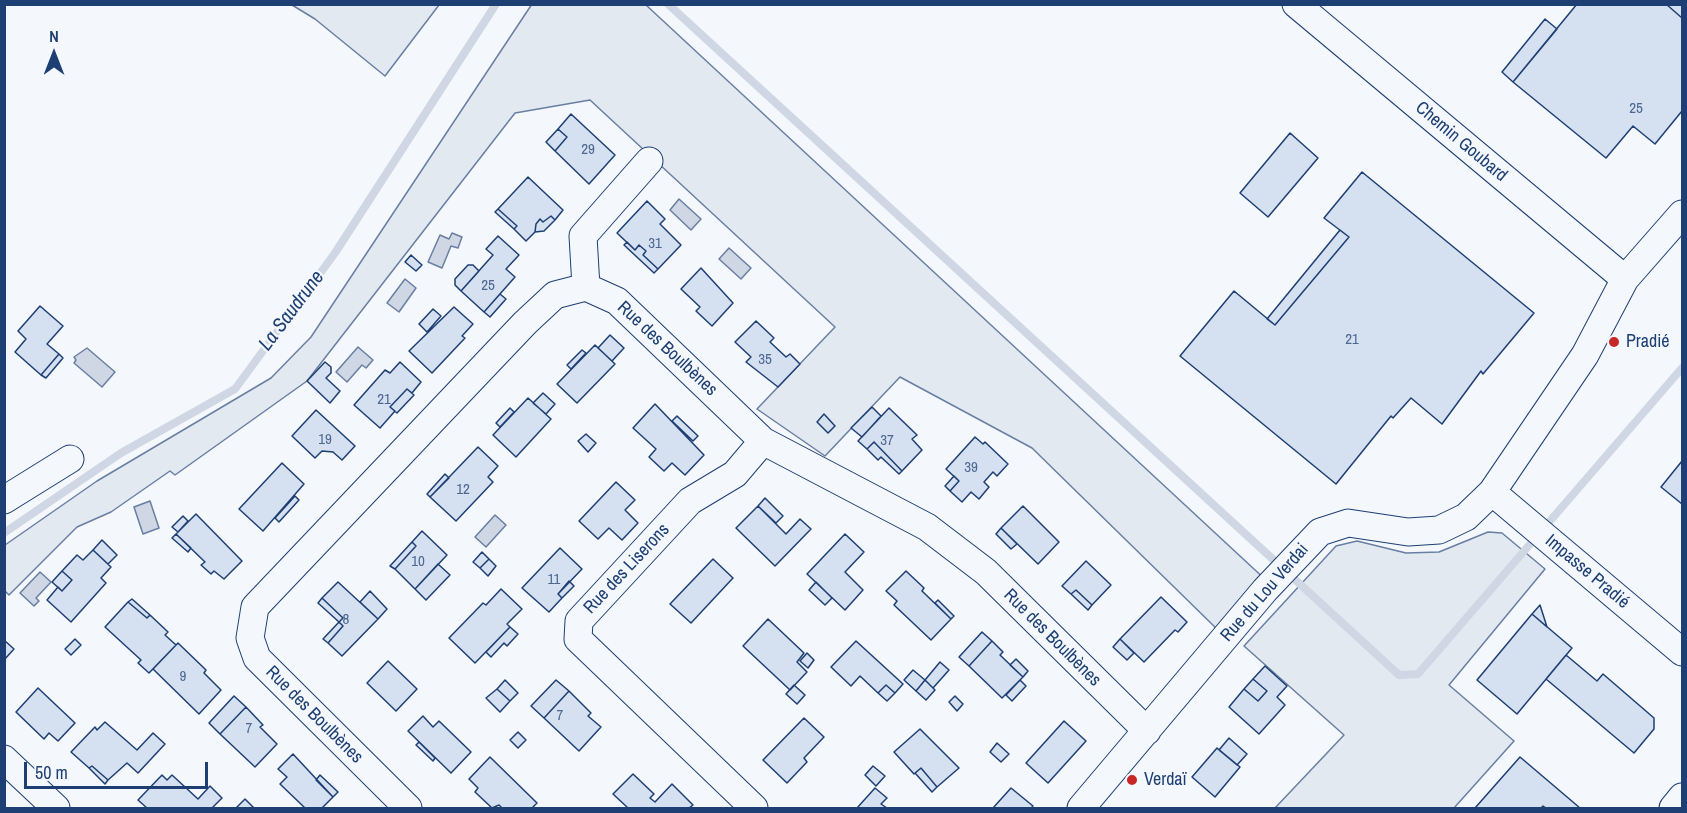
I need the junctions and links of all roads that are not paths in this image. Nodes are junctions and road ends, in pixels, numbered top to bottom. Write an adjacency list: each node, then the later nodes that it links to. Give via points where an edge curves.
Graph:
1 (1296, 4): 4 (street, Chemin Goubard)
2 (649, 161): 5 (street, via 583,236)
3 (1683, 214): 4 (street, Rue du Lou Verdai)
4 (1625, 279): 8 (street, Rue du Lou Verdai, via 1585,355)
5 (586, 287): 6 (street, Rue des Boulbènes, via 617,300); 15 (street, Rue des Boulbènes, via 555,295 525,323 255,607 250,638 257,658)
6 (763, 441): 11 (street, Rue des Boulbènes, via 927,527 986,572); 16 (street, Rue des Liserons, via 735,474 690,501 579,621 578,639)
7 (70, 459): 9 (street)
8 (1492, 492): 10 (street, Impasse Pradié); 11 (street, Rue du Lou Verdai, via 1466,517 1439,530 1408,532 1348,523 1320,532 1265,590)
9 (4, 500)
10 (1683, 652)
11 (1147, 731): 17 (street, Rue du Lou Verdai)
12 (4, 759): 14 (street)
13 (1683, 797): 18 (street)
14 (56, 808)
15 (408, 808)
16 (754, 808)
17 (1081, 808)
18 (1673, 808)

